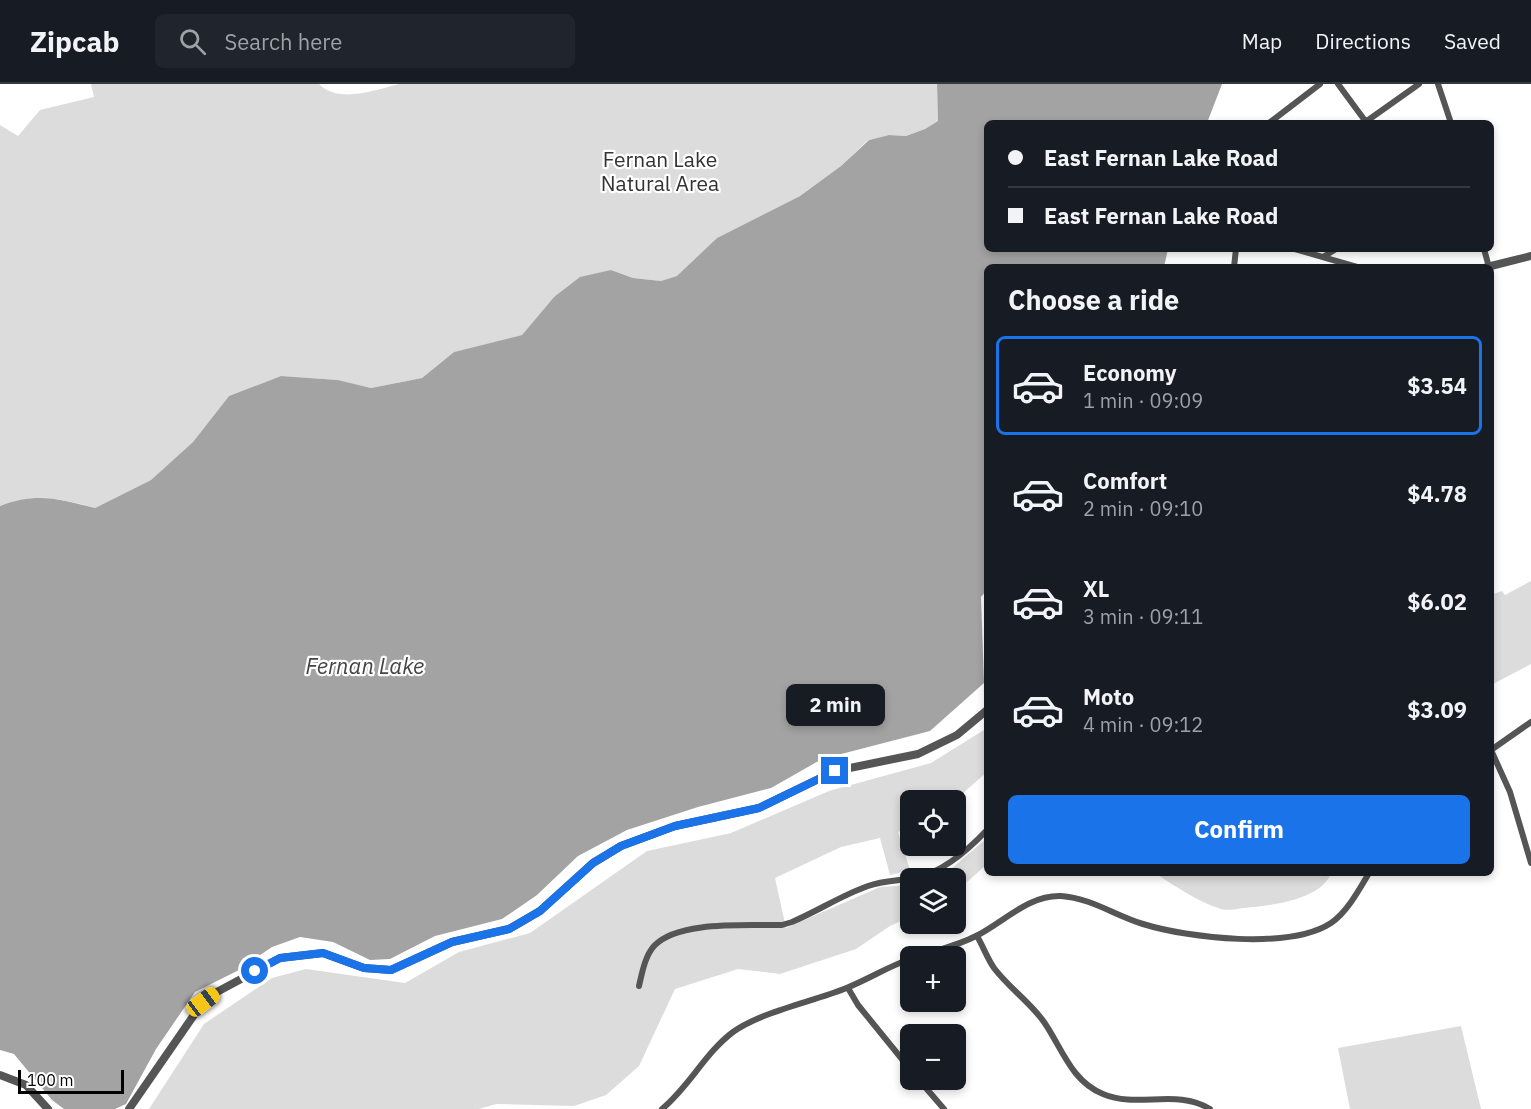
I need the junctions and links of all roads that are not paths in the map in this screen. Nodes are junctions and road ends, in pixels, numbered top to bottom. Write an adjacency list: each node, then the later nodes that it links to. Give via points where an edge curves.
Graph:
1 (1320, 84): 5 (street)
2 (1338, 84): 6 (street)
3 (1419, 84): 7 (street)
4 (1438, 84): 8 (street)
5 (1273, 120)
6 (1364, 120)
7 (1368, 120)
8 (1450, 120)
9 (1306, 252): 12 (street)
10 (1331, 252): 12 (street)
11 (1531, 256): 14 (street)
12 (1323, 257): 13 (street)
13 (1345, 264)
14 (1494, 265)
15 (984, 712): 31 (street, via 957,735 918,754 835,771 759,808 666,828 621,846 593,863 540,911 509,929 452,942 391,970 364,968 323,953 274,960 203,1002)
16 (1531, 722): 17 (street)
17 (1494, 748)
18 (1494, 757): 20 (street, via 1510,792)
19 (984, 833): 25 (street, via 935,871 869,885 792,922 697,929 665,938 650,953)
20 (1531, 863)
21 (1367, 876): 22 (street, via 1334,921 1312,932 1288,937 1223,939 1168,931 1083,900 1061,896 1036,899)
22 (977, 936): 23 (street); 34 (street, via 994,967 1043,1020 1083,1082 1104,1095 1130,1099 1183,1098)
23 (953, 946)
24 (900, 963): 26 (street)
25 (639, 986)
26 (848, 988): 27 (street); 32 (street, via 755,1020 733,1032)
27 (900, 1057)
28 (0, 1075): 30 (street, via 26,1085)
29 (928, 1090): 33 (street)
30 (48, 1109)
31 (129, 1109)
32 (662, 1109)
33 (944, 1109)
34 (1210, 1109)

